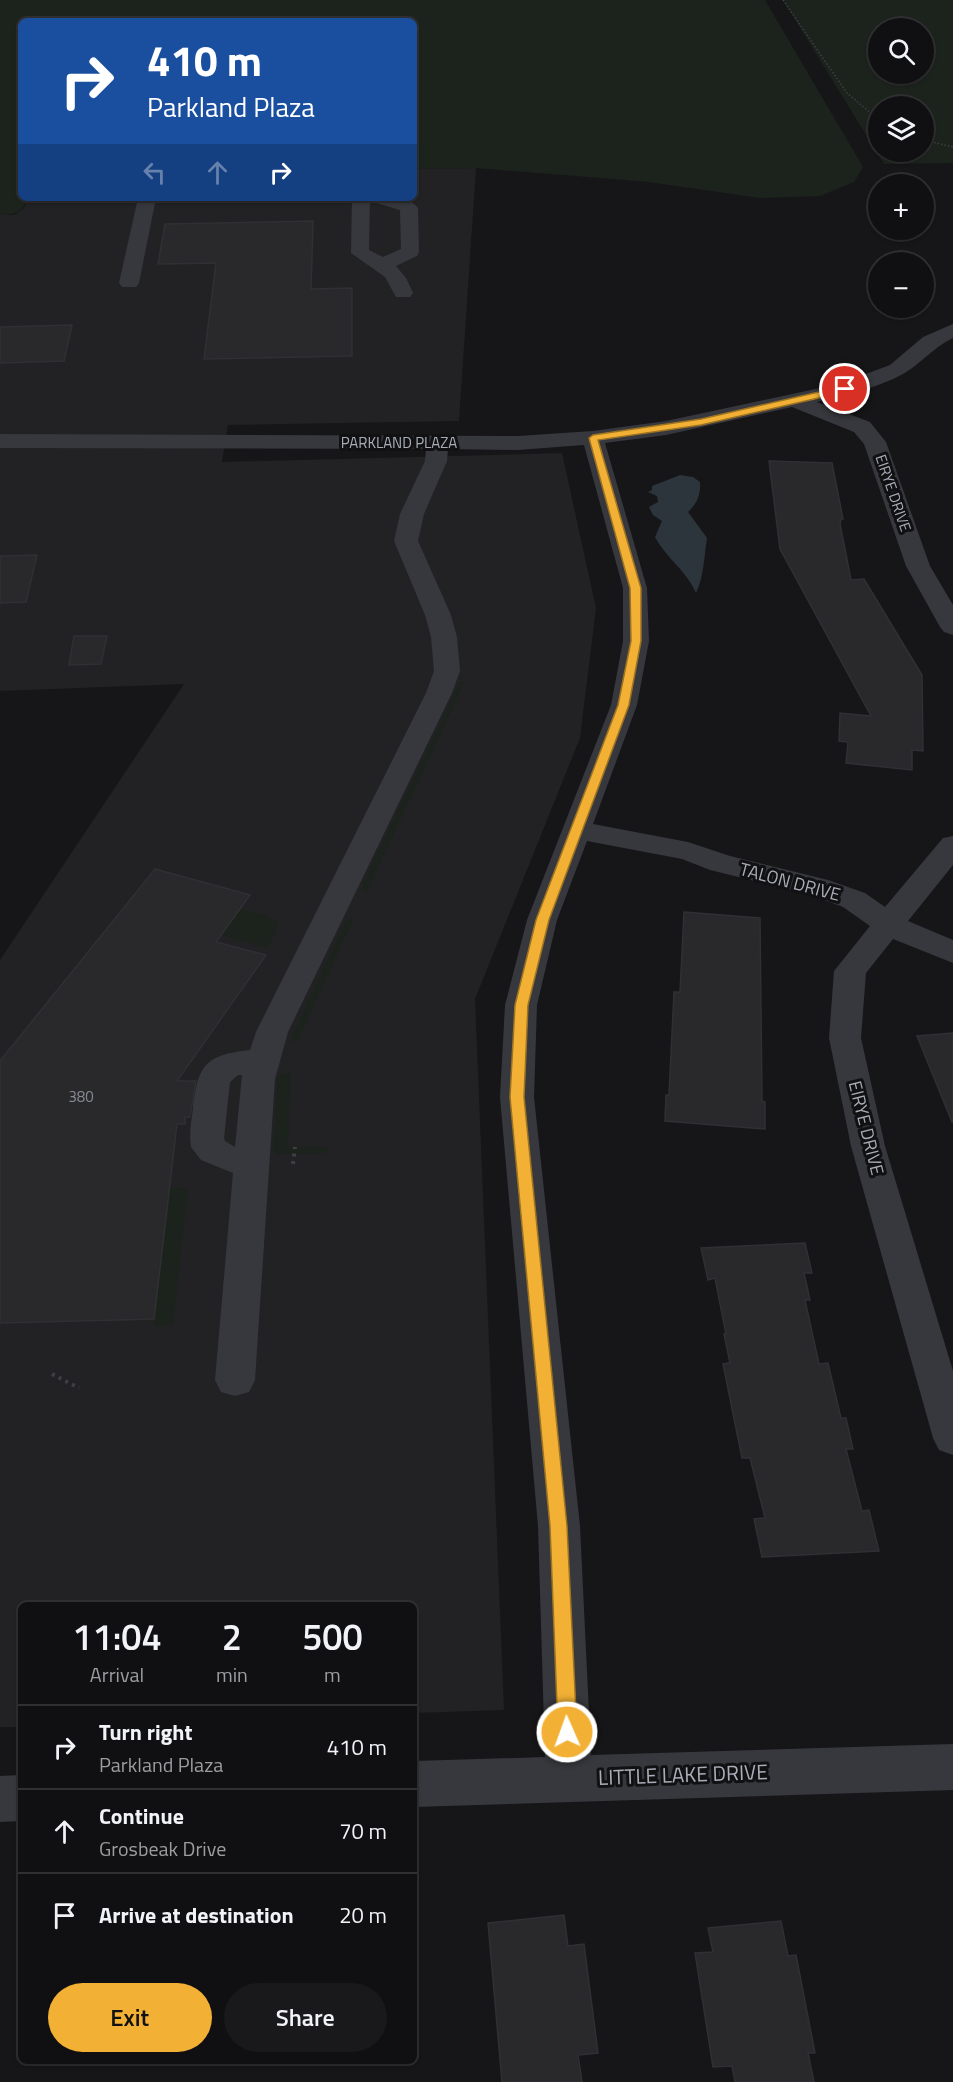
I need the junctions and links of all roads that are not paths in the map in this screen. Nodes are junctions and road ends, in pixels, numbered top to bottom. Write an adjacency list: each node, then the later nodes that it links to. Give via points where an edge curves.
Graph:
1 (146, 201): 5 (street)
2 (361, 201): 4 (street, via 360,253)
3 (391, 201): 4 (street, via 409,208 410,252)
4 (384, 264): 6 (street, via 400,280)
5 (129, 283)
6 (403, 293)
7 (953, 330): 8 (street, PARKLAND PLAZA, via 930,341 897,369 845,389)
8 (794, 400): 9 (street, PARKLAND PLAZA, via 701,422); 12 (street, EIRYE DRIVE, via 862,427 875,441 918,566)
9 (593, 438): 11 (street, PARKLAND PLAZA); 13 (street, via 635,588 636,641 624,705)
10 (0, 441): 11 (street, PARKLAND PLAZA)
11 (438, 442): 17 (street, via 436,461 411,514 406,541 444,637 444,682 272,1032)
12 (953, 627)
13 (575, 838): 15 (street, TALON DRIVE, via 684,865 721,863 816,887 854,900); 23 (street, via 542,920 521,1005 517,1097 559,1526)
14 (953, 845): 15 (street, EIRYE DRIVE)
15 (889, 925): 16 (street, TALON DRIVE); 19 (street, EIRYE DRIVE, via 850,971 845,1038 868,1146)
16 (953, 952)
17 (263, 1061): 18 (street, via 258,1079); 18 (street, via 229,1065 213,1081 208,1147 233,1160)
18 (252, 1164): 20 (street)
19 (944, 1378): 21 (street, EIRYE DRIVE)
20 (235, 1380)
21 (953, 1438)
22 (953, 1767): 23 (street, LITTLE LAKE DRIVE)
23 (569, 1778): 24 (street, LITTLE LAKE DRIVE)
24 (417, 1784)
25 (18, 1798): 26 (street)
26 (0, 1799)

